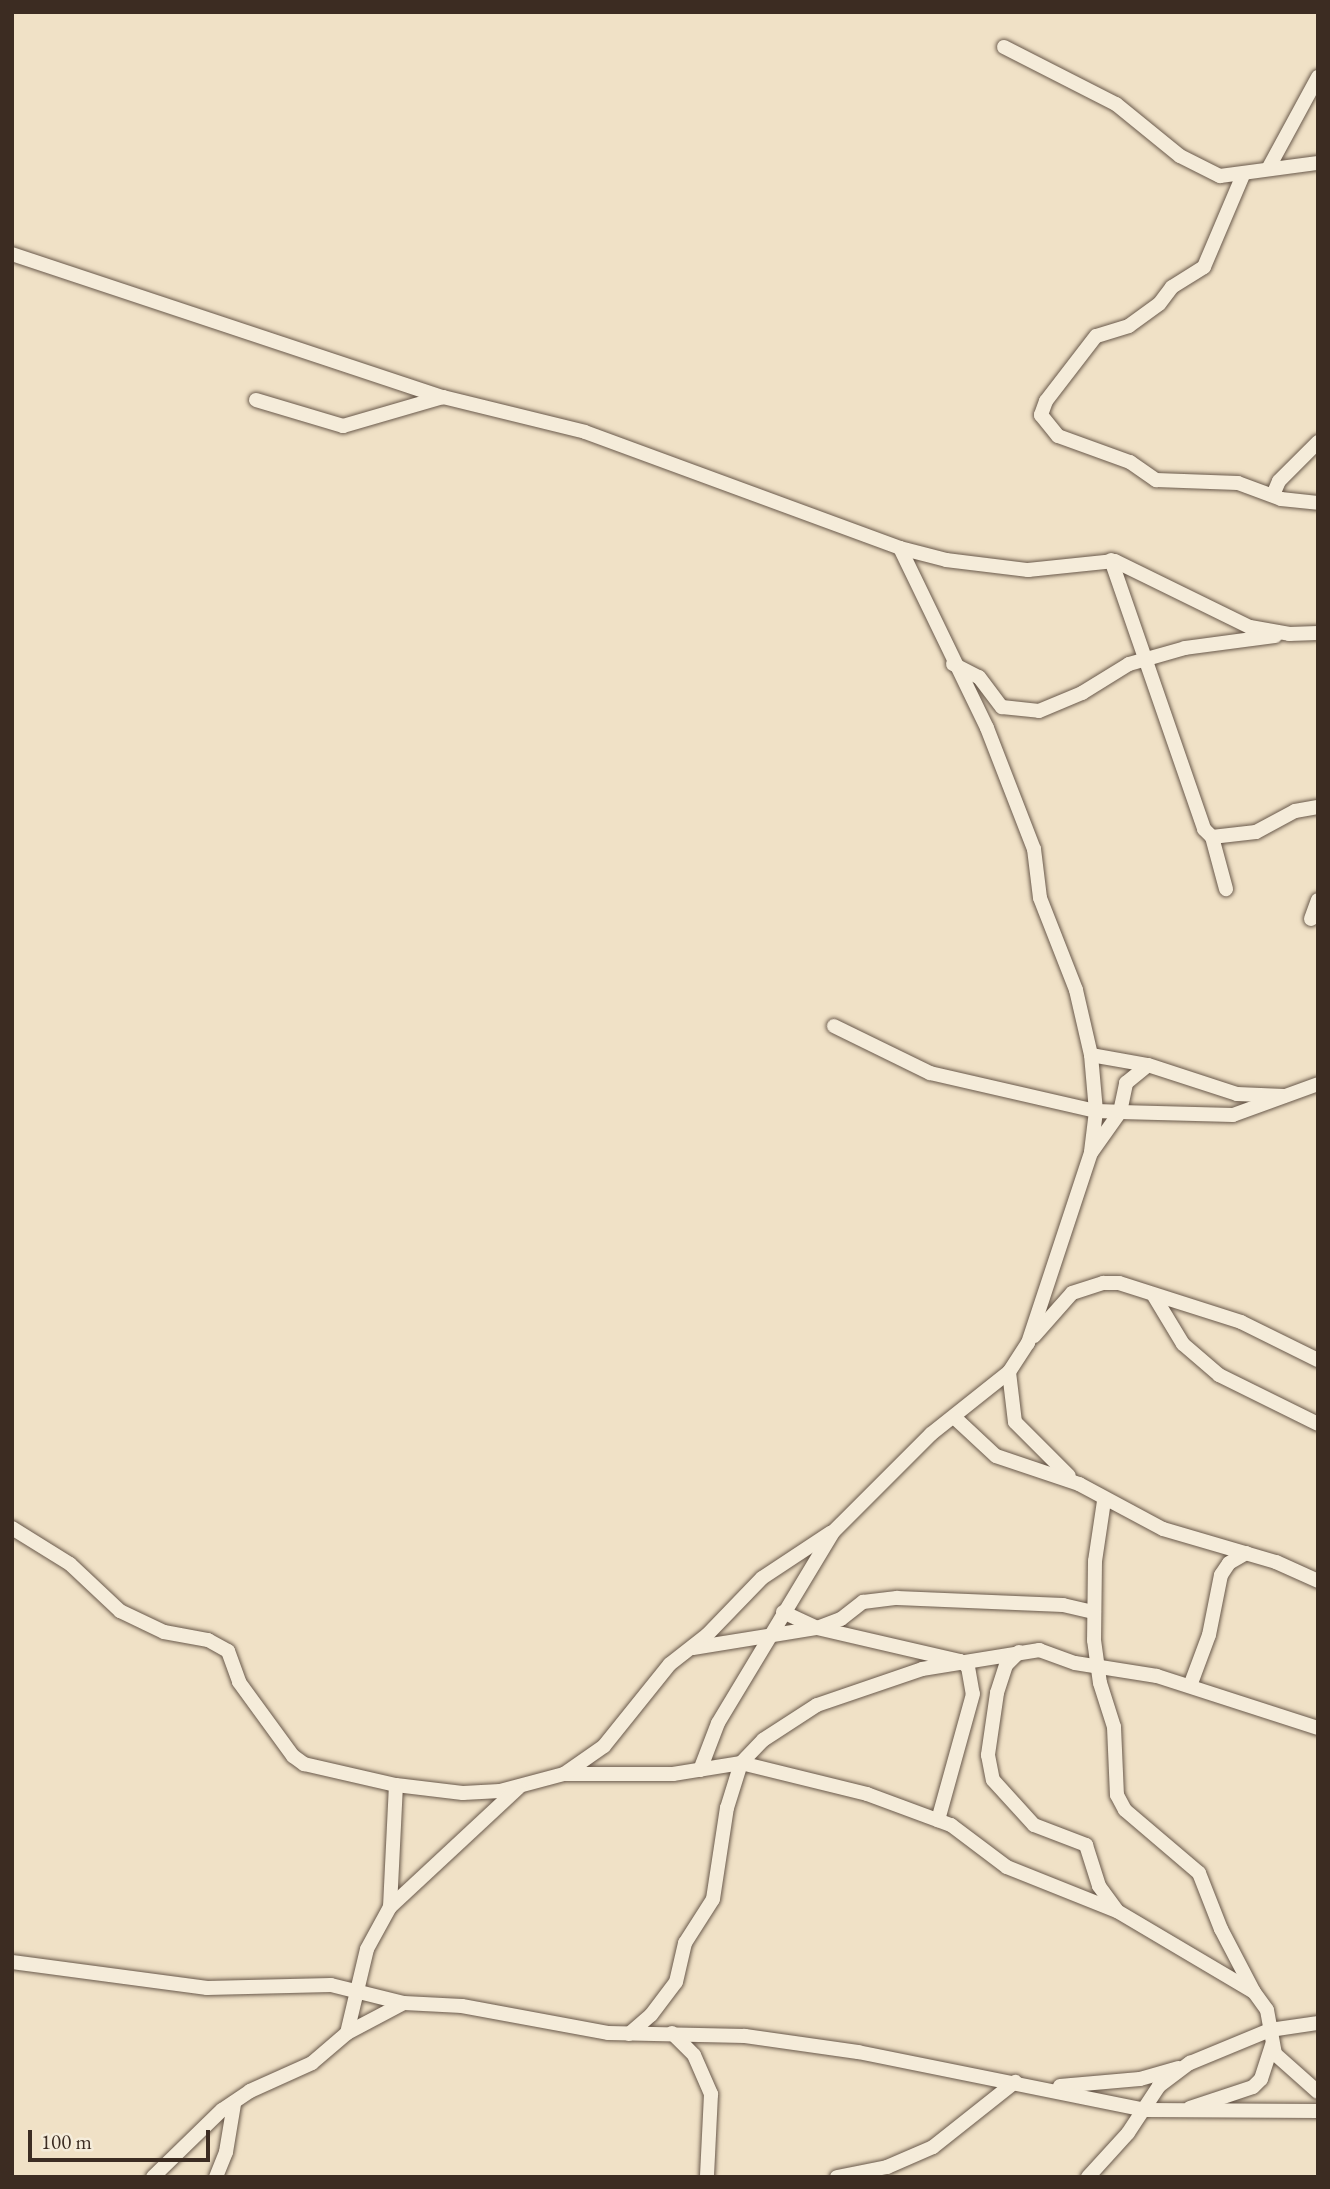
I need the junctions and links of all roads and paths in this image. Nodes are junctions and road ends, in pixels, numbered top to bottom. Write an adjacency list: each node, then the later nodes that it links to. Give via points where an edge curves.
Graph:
1 (1004, 47): 5 (street, via 1116,104 1180,156 1206,170 1220,176)
2 (1318, 76): 4 (street)
3 (1318, 163): 4 (street)
4 (1268, 169): 5 (street)
5 (1243, 175): 10 (street, via 1204,267 1172,287 1159,304 1129,326 1096,335 1046,401 1041,415 1058,436 1130,462 1156,480 1238,483)
6 (12, 254): 7 (street)
7 (443, 397): 8 (street, via 343,426); 12 (street, via 585,432)
8 (256, 400)
9 (1318, 442): 10 (street, via 1279,481)
10 (1273, 495): 11 (street)
11 (1318, 503)
12 (900, 548): 13 (street, via 1028,570); 18 (street)
13 (1111, 560): 15 (street, via 1250,627); 17 (street)
14 (1311, 633): 15 (street); 16 (street)
15 (1289, 634): 17 (street, via 1222,642)
16 (1318, 642)
17 (1146, 659): 18 (street, via 1116,669 1082,692 1039,711 1002,707 979,677); 20 (street, via 1204,829)
18 (953, 664): 25 (street, via 987,728 1022,815 1034,849 1040,898 1076,990)
19 (1318, 807): 20 (street, via 1295,811 1256,832)
20 (1212, 837): 21 (street)
21 (1226, 889)
22 (1318, 900): 23 (street)
23 (1311, 919)
24 (834, 1026): 29 (street, via 930,1073)
25 (1091, 1055): 26 (street); 29 (street)
26 (1148, 1065): 28 (street, via 1237,1094); 30 (street, via 1126,1083)
27 (1318, 1084): 28 (street)
28 (1293, 1097): 30 (street, via 1233,1115)
29 (1096, 1111): 30 (street); 31 (street)
30 (1120, 1112): 31 (street)
31 (1091, 1153): 33 (street)
32 (1154, 1296): 33 (street, via 1119,1283 1089,1286 1062,1301); 34 (street, via 1241,1322); 37 (street, via 1183,1344 1219,1375)
33 (1028, 1343): 35 (street)
34 (1318, 1360)
35 (1009, 1372): 36 (street); 38 (street, via 1015,1422)
36 (954, 1417): 38 (street, via 996,1456); 41 (street, via 931,1434)
37 (1318, 1424)
38 (1079, 1484): 39 (street)
39 (1104, 1501): 42 (street, via 1163,1529); 45 (street)
40 (12, 1528): 57 (street, via 70,1564 120,1611 164,1632 208,1640 228,1651 239,1682 293,1756 304,1764)
41 (834, 1531): 44 (street); 48 (street, via 762,1578)
42 (1246, 1553): 43 (street); 52 (street, via 1221,1574 1209,1635)
43 (1318, 1581)
44 (783, 1612): 46 (street); 47 (street)
45 (1094, 1612): 46 (street, via 1063,1605 897,1598 863,1602 841,1619); 51 (street)
46 (817, 1628): 47 (street); 50 (street)
47 (766, 1639): 48 (street); 55 (street, via 718,1723)
48 (693, 1648): 56 (street, via 663,1671 604,1746)
49 (1021, 1651): 50 (street); 51 (street, via 1048,1652); 61 (street, via 1006,1665 997,1693 988,1755 993,1780 1034,1825 1086,1845 1098,1886)
50 (960, 1661): 54 (street, via 817,1705 762,1740); 59 (street, via 971,1674 973,1694)
51 (1096, 1666): 52 (street); 64 (street, via 1112,1713 1119,1803 1199,1873 1220,1929)
52 (1189, 1686): 53 (street)
53 (1318, 1728)
54 (741, 1763): 55 (street); 59 (street, via 826,1782); 69 (street, via 727,1808 713,1899 685,1943 676,1982 651,2015)
55 (699, 1770): 56 (street)
56 (564, 1774): 58 (street)
57 (396, 1786): 58 (street, via 463,1793); 60 (street)
58 (519, 1787): 60 (street)
59 (938, 1819): 61 (street, via 1026,1876)
60 (390, 1908): 63 (street, via 367,1949)
61 (1117, 1912): 64 (street)
62 (12, 1962): 63 (street, via 173,1985 331,1984)
63 (359, 1990): 65 (street); 67 (street)
64 (1254, 1992): 70 (street, via 1267,2010)
65 (404, 2003): 67 (street); 69 (street, via 462,2006)
66 (1318, 2023): 70 (street)
67 (347, 2033): 75 (street, via 329,2053)
68 (672, 2033): 69 (street); 72 (street, via 745,2036 845,2050); 81 (street, via 694,2055 710,2094)
69 (629, 2034)
70 (1271, 2038): 71 (street); 74 (street, via 1275,2054); 77 (street, via 1261,2079 1252,2087)
71 (1186, 2066): 73 (street, via 1140,2079); 76 (street, via 1159,2086)
72 (1015, 2082): 73 (street); 82 (street, via 933,2147 887,2167)
73 (1043, 2088): 76 (street)
74 (1318, 2092)
75 (234, 2104): 79 (street); 80 (street, via 226,2152)
76 (1146, 2110): 77 (street); 83 (street)
77 (1180, 2111): 78 (street)
78 (1318, 2111)
79 (153, 2177)
80 (216, 2177)
81 (707, 2177)
82 (837, 2177)
83 (1088, 2177)

